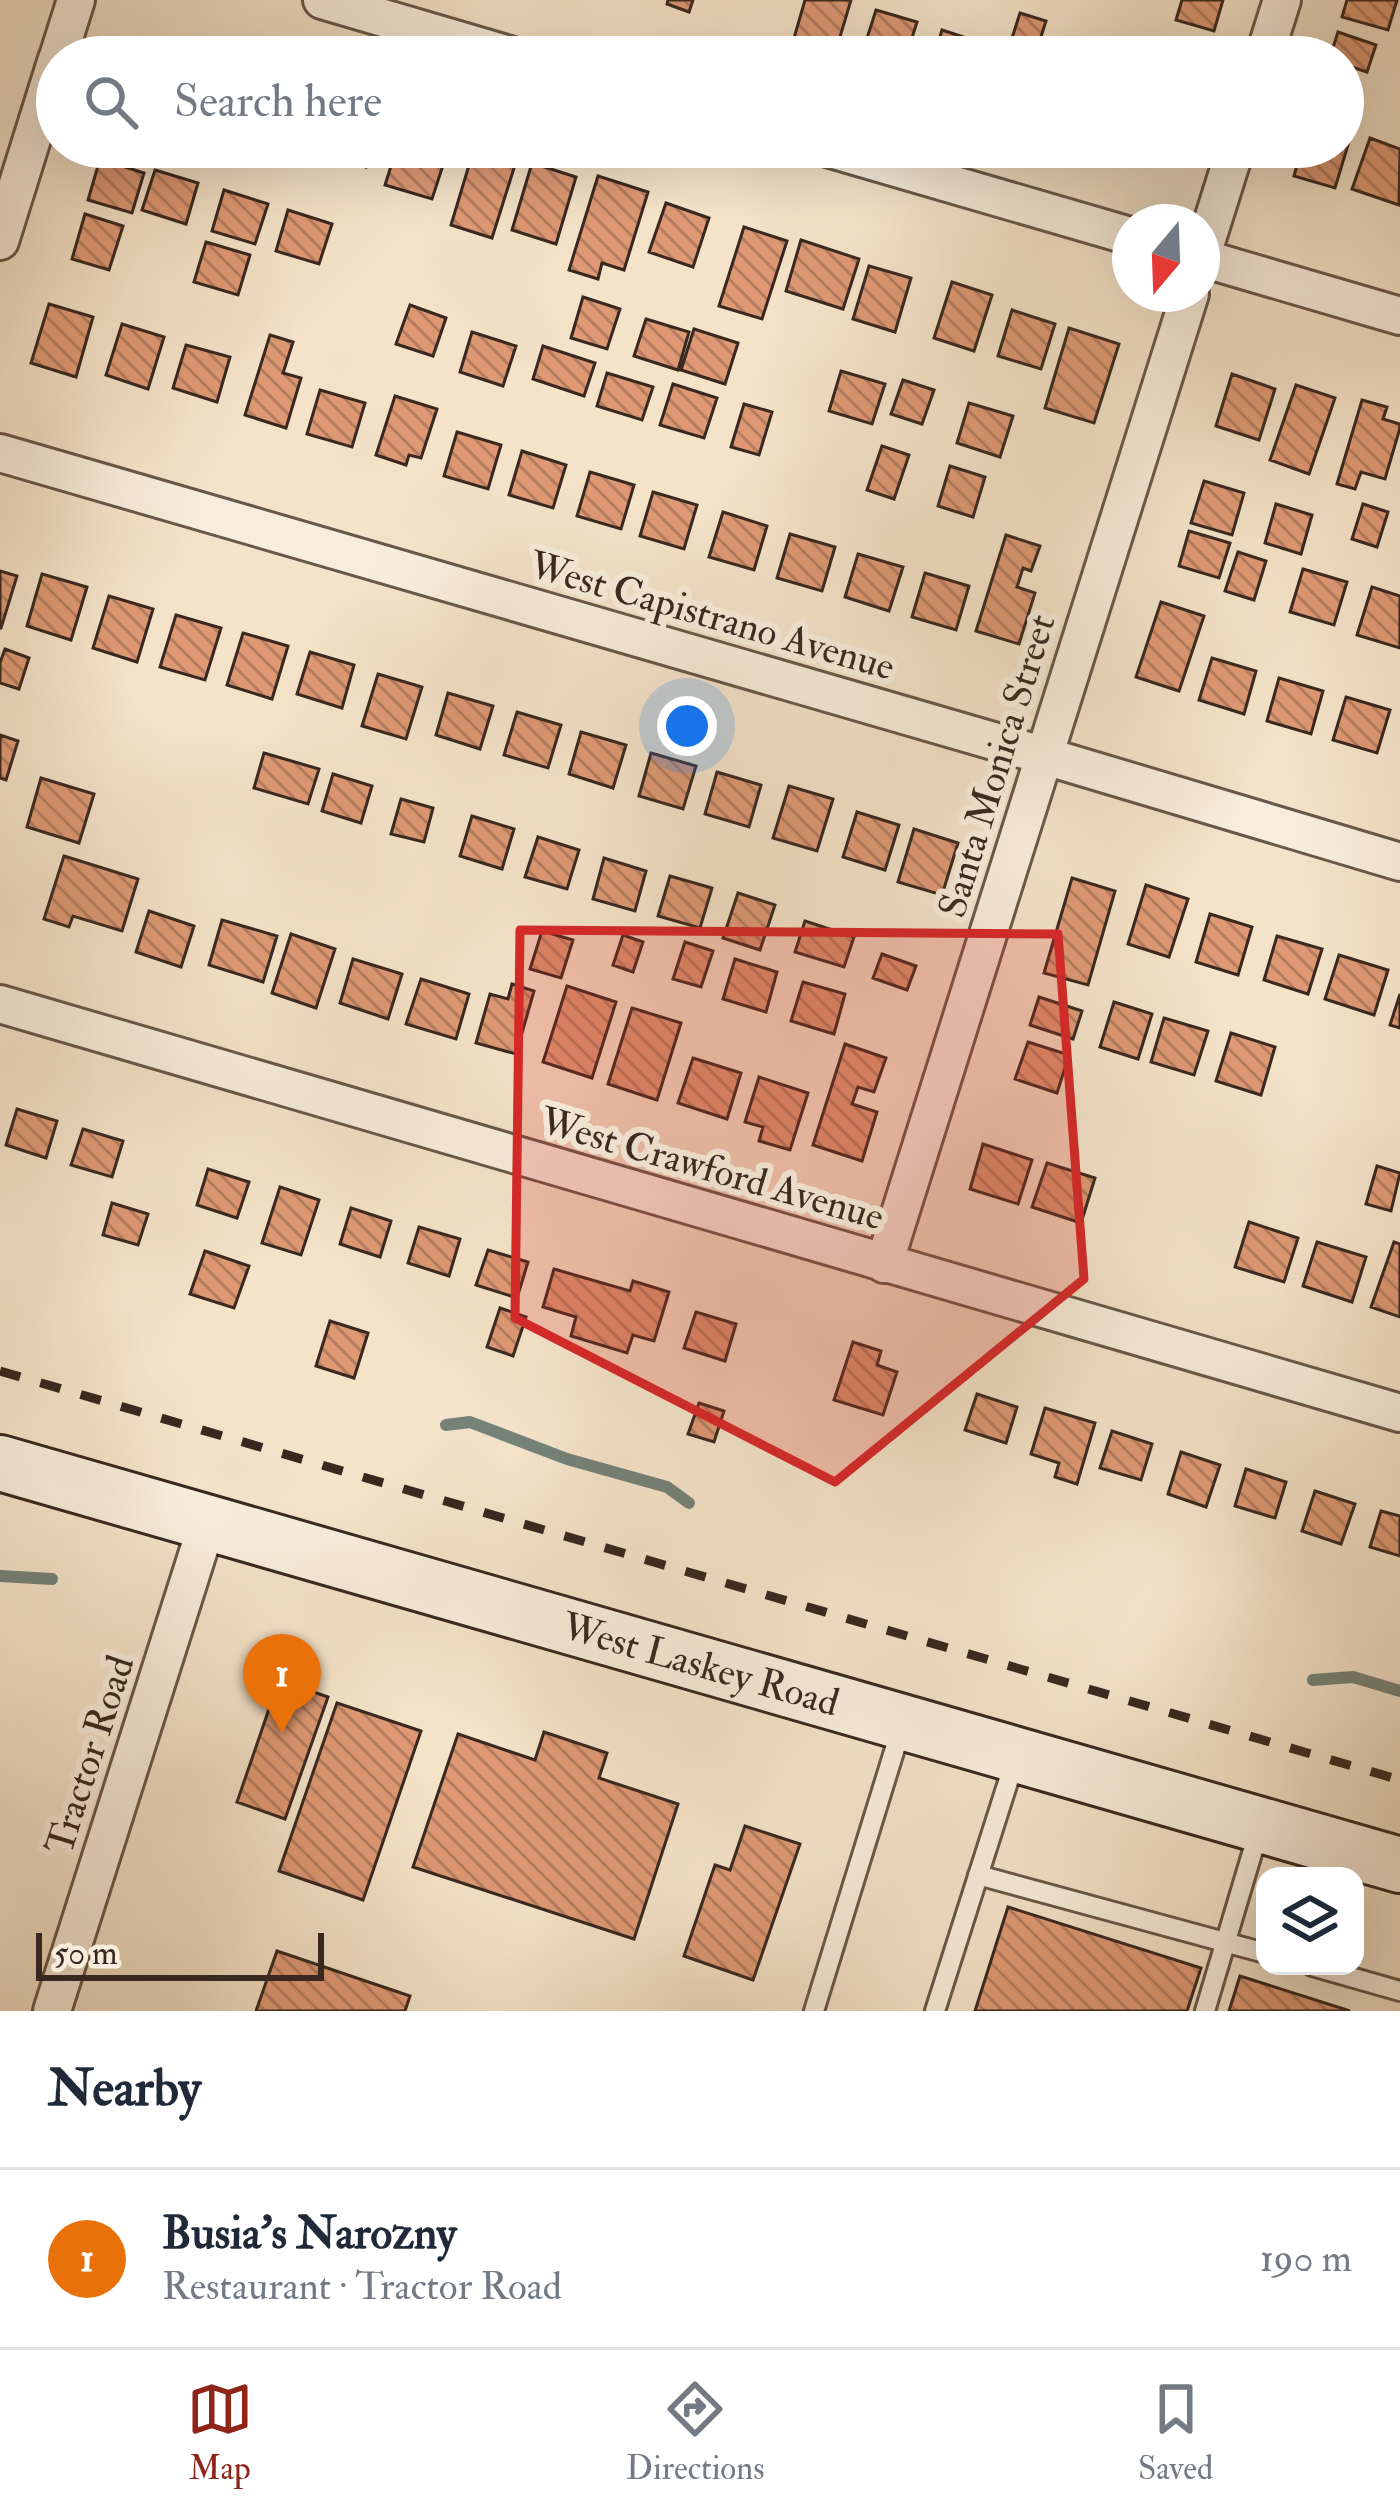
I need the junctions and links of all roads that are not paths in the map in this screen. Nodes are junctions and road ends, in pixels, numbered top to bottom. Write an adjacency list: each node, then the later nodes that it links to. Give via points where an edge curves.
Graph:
1 (76, 0): 4 (street)
2 (322, 0): 5 (street)
3 (1282, 0): 6 (street)
4 (64, 36)
5 (445, 36)
6 (1271, 36)
7 (36, 125): 12 (street)
8 (896, 168): 11 (street)
9 (1229, 168): 10 (street)
10 (1218, 204)
11 (1112, 231)
12 (0, 241)
13 (1220, 261): 15 (street)
14 (1184, 312): 17 (street, Santa Monica Street)
15 (1400, 316)
16 (0, 453): 17 (street, West Capistrano Avenue)
17 (1045, 756): 18 (street, West Capistrano Avenue); 20 (street, Santa Monica Street)
18 (1400, 862)
19 (0, 1004): 20 (street, West Crawford Avenue)
20 (884, 1264): 21 (street, West Crawford Avenue)
21 (1400, 1413)
22 (0, 1463): 23 (main road, West Laskey Road)
23 (207, 1524): 24 (main road, West Laskey Road); 33 (street, Tractor Road)
24 (903, 1723): 25 (main road, West Laskey Road); 34 (lane)
25 (1016, 1755): 26 (main road, West Laskey Road); 28 (lane)
26 (1260, 1825): 27 (main road, West Laskey Road); 29 (lane)
27 (1400, 1865)
28 (978, 1875): 29 (lane); 35 (lane)
29 (1226, 1941): 30 (lane); 36 (lane)
30 (1256, 1950)
31 (1344, 1975): 32 (lane)
32 (1400, 1991)
33 (52, 2011)
34 (814, 2011)
35 (934, 2011)
36 (1205, 2011)

